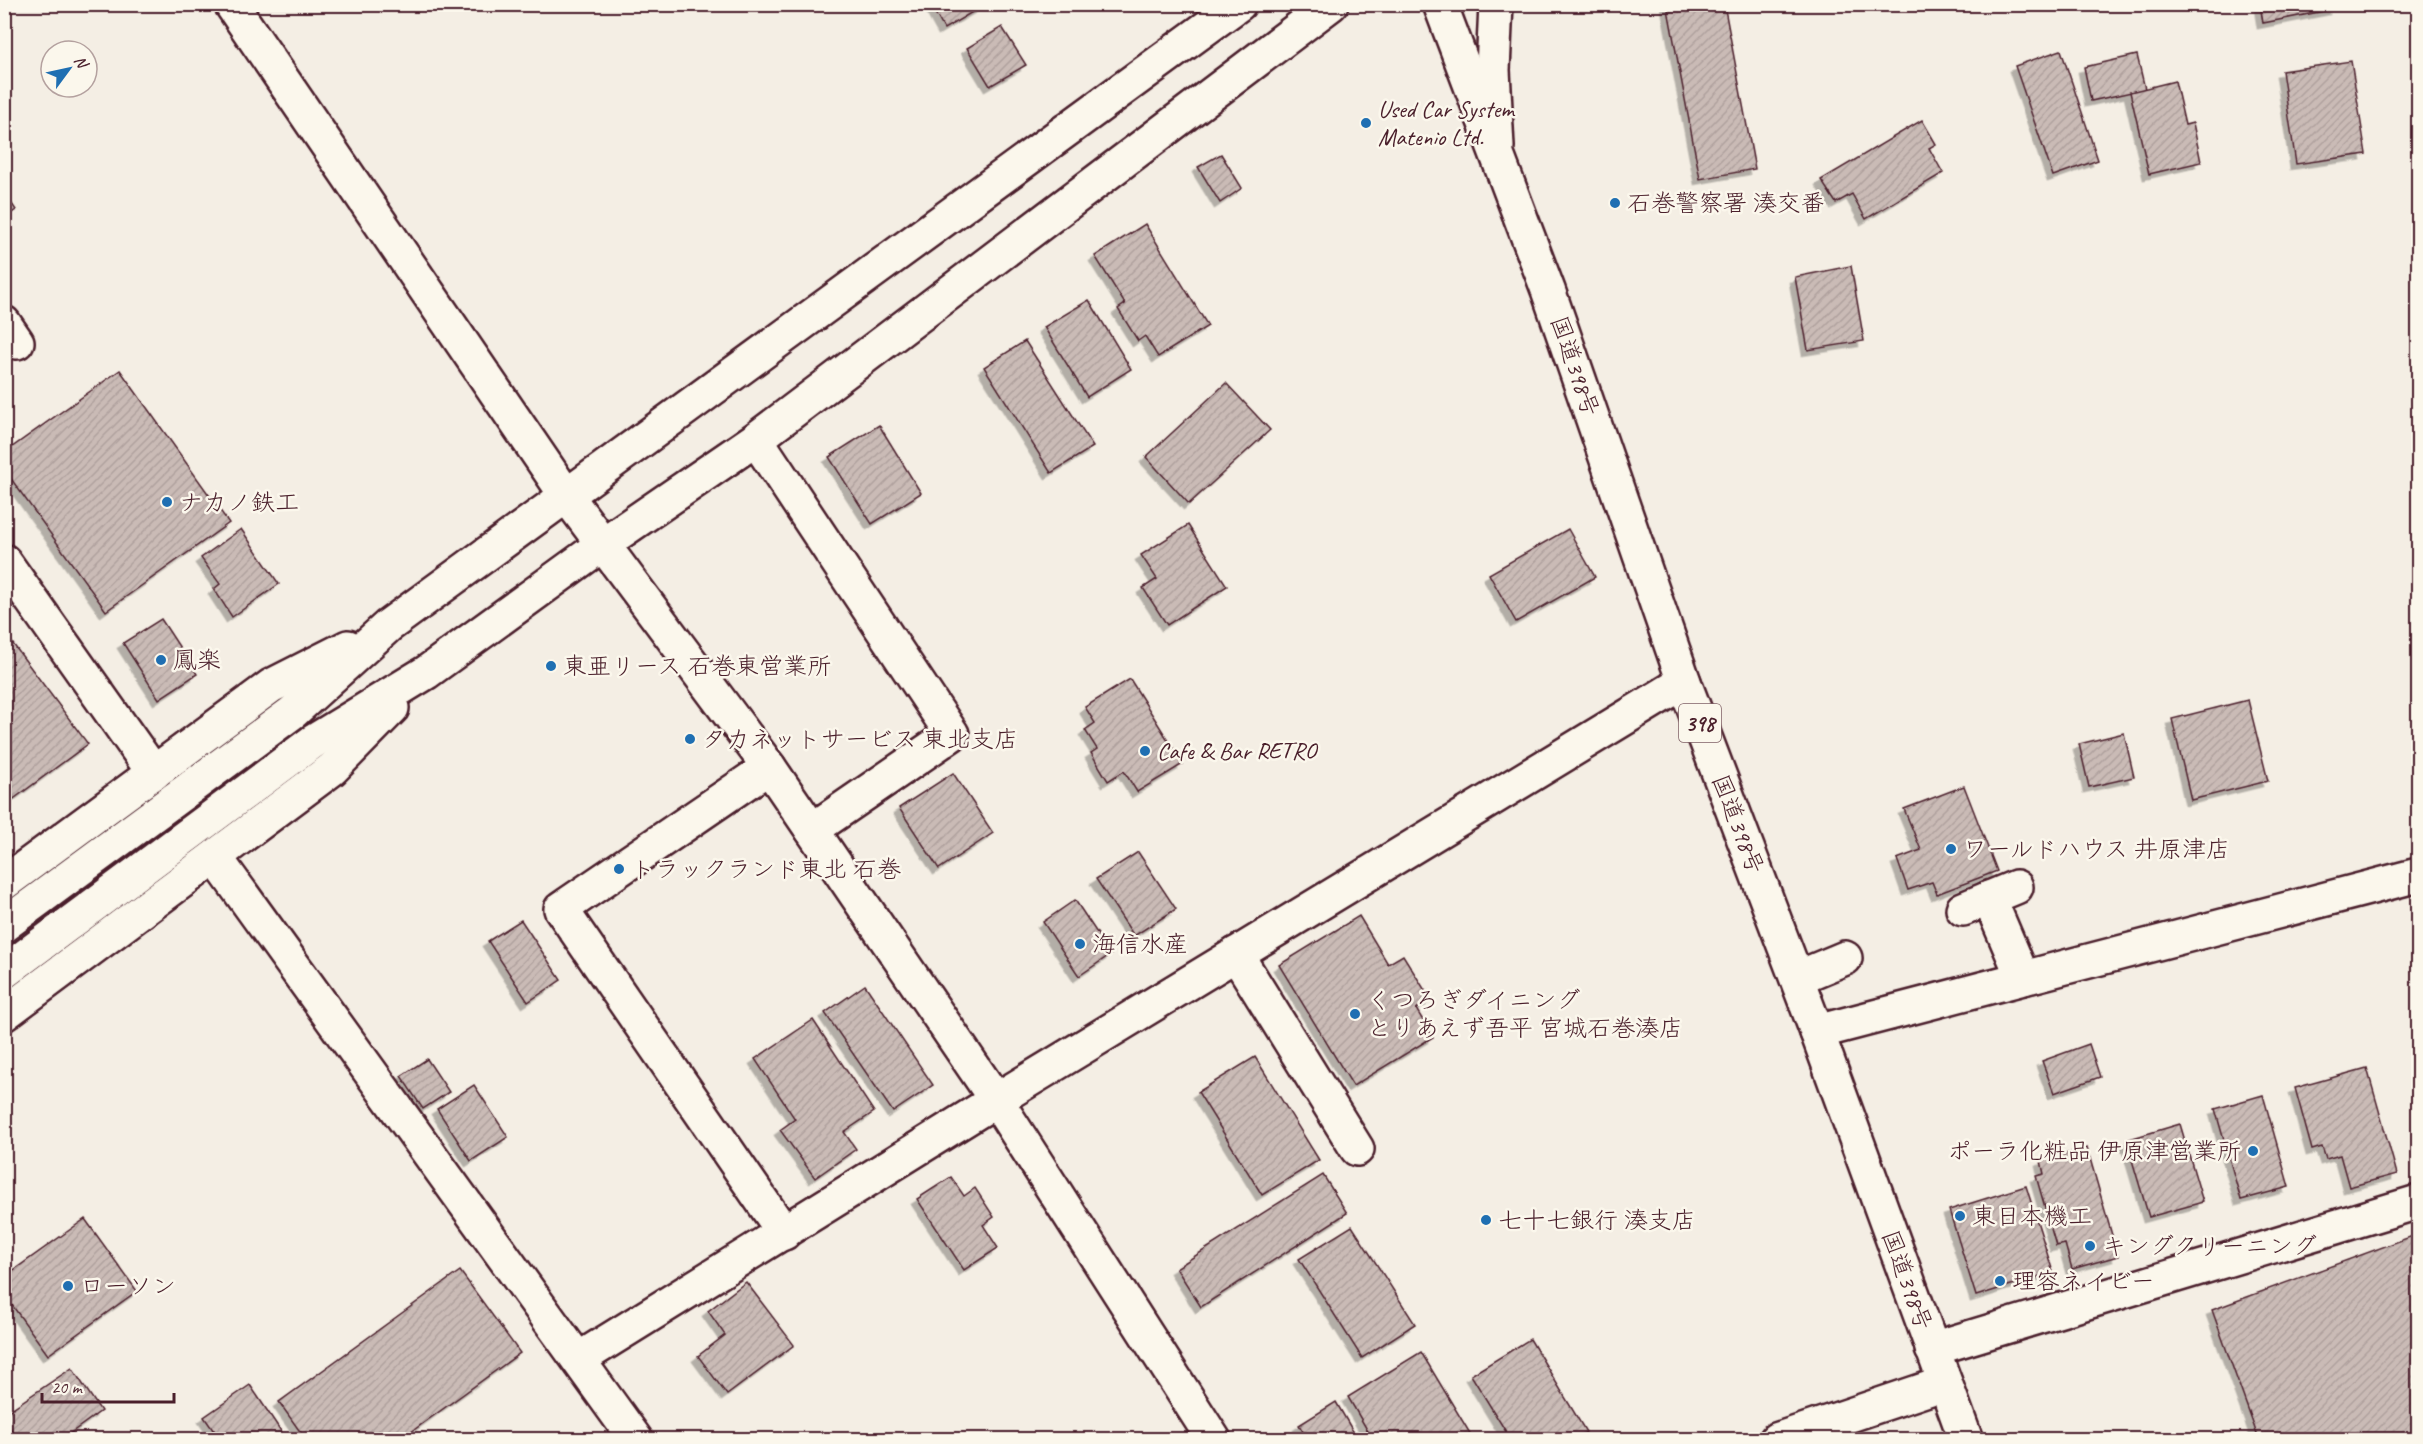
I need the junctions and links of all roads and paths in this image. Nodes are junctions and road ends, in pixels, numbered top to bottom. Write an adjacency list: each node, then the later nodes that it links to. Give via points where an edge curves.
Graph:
1 (231, 4): 8 (main road)
2 (1239, 4): 8 (main road, via 721,386)
3 (1331, 4): 7 (main road)
4 (1440, 4): 6 (main road, 国道398号 / 398)
5 (1496, 4): 6 (main road, via 1493,70)
6 (1497, 154): 13 (main road, 国道398号 / 398)
7 (756, 439): 9 (main road); 16 (main road, via 952,734)
8 (566, 495): 9 (main road); 11 (main road)
9 (603, 544): 12 (main road); 14 (main road)
10 (4, 561): 15 (main road)
11 (388, 626): 15 (main road, via 271,686); 21 (main road, via 293,712)
12 (427, 672): 17 (main road, via 332,769); 24 (main road, via 314,741)
13 (1684, 682): 22 (main road); 25 (main road, 国道398号 / 398)
14 (769, 767): 16 (main road); 32 (main road, via 561,909)
15 (154, 773): 19 (main road)
16 (812, 830): 29 (main road)
17 (215, 857): 27 (main road); 34 (main road)
18 (2418, 875): 26 (main road)
19 (4, 883)
20 (1989, 898): 26 (main road)
21 (4, 925)
22 (1236, 954): 29 (main road); 30 (main road)
23 (1845, 958): 25 (main road)
24 (4, 972)
25 (1797, 978): 28 (main road, 国道398号 / 398)
26 (2023, 978): 28 (main road)
27 (4, 1014)
28 (1817, 1032): 33 (main road, 国道398号 / 398)
29 (996, 1100): 32 (main road); 37 (main road)
30 (1357, 1149)
31 (2418, 1202): 33 (main road)
32 (784, 1233): 34 (main road)
33 (1932, 1349): 35 (main road, 国道398号 / 398)
34 (579, 1359): 36 (main road)
35 (1945, 1383): 38 (main road); 39 (main road, 国道398号 / 398)
36 (636, 1440)
37 (1214, 1440)
38 (1776, 1440)
39 (1966, 1440)

